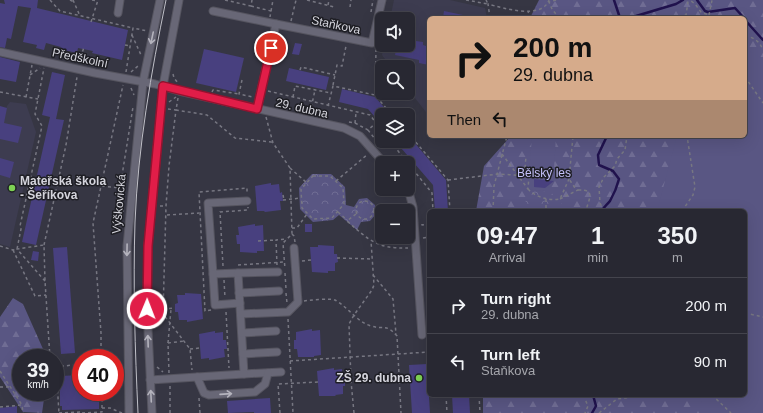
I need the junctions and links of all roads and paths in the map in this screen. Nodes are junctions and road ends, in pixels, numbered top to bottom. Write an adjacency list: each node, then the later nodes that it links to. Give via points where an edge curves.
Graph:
1 (50, 0): 34 (path, via 60,11)
2 (70, 0): 20 (path)
3 (92, 0): 21 (path)
4 (120, 0): 32 (street)
5 (160, 0): 57 (street, Výškovická, one-way to 57)
6 (179, 0): 59 (street)
7 (225, 0): 25 (path)
8 (252, 0): 25 (path)
9 (273, 0): 29 (path)
10 (296, 0): 42 (path)
11 (308, 0): 24 (path)
12 (329, 0): 24 (path)
13 (351, 0): 27 (path)
14 (373, 0): 31 (path)
15 (382, 0): 42 (street, Staňkova, via 372,44)
16 (466, 0): 23 (path)
17 (486, 0): 23 (path)
18 (556, 0): 22 (path)
19 (712, 0): 33 (path)
20 (73, 1): 34 (path)
21 (98, 1): 39 (path)
22 (549, 1): 30 (path, via 537,10); 37 (path)
23 (488, 4): 30 (path, via 516,11); 35 (path)
24 (328, 5): 26 (path)
25 (251, 6): 29 (path)
26 (334, 7)
27 (350, 8)
28 (213, 11): 41 (street, Staňkova)
29 (271, 11): 41 (path)
30 (530, 11): 36 (path)
31 (371, 12)
32 (118, 14)
33 (709, 15): 38 (path, via 701,12 691,1 688,2 686,15)
34 (80, 16): 39 (path)
35 (490, 16)
36 (526, 16)
37 (557, 16)
38 (683, 16)
39 (92, 19): 40 (path); 43 (path)
40 (91, 22)
41 (273, 23): 42 (street, Staňkova); 72 (street)
42 (290, 26)
43 (133, 28): 44 (path); 45 (path)
44 (147, 31)
45 (132, 34): 49 (path); 52 (path, via 141,57)
46 (747, 36): 53 (path, via 758,42)
47 (347, 44): 62 (path, via 342,66 337,65)
48 (125, 45): 49 (path)
49 (130, 46): 57 (path, via 125,73 134,70 141,60)
50 (84, 47): 60 (path)
51 (369, 49): 56 (path, via 376,50)
52 (143, 50)
53 (763, 50)
54 (0, 52): 55 (street, Předškolní)
55 (34, 60): 58 (street, Předškolní); 78 (path)
56 (376, 60)
57 (147, 61): 66 (street, Výškovická)
58 (45, 62): 60 (street, Předškolní); 80 (path)
59 (167, 64): 67 (street); 68 (path, via 172,65 174,78)
60 (78, 69): 63 (street, Předškolní); 152 (path, via 66,145)
61 (300, 70): 62 (path, via 301,67)
62 (335, 75): 69 (path)
63 (125, 78): 66 (street, Předškolní); 117 (path)
64 (747, 79): 83 (path)
65 (242, 80): 75 (path)
66 (143, 82): 67 (street, Předškolní); 230 (street, Výškovická, one-way to 230, via 127,246)
67 (159, 85): 86 (street, 29. dubna); 208 (street, one-way to 67, via 148,246)
68 (181, 86)
69 (333, 86): 73 (path); 76 (path)
70 (315, 90): 73 (path); 79 (path, via 295,86); 82 (path)
71 (0, 92): 78 (path)
72 (261, 93): 75 (path, via 254,97); 79 (path); 86 (street)
73 (331, 93): 84 (path)
74 (211, 94): 75 (path, via 213,90)
75 (238, 94)
76 (375, 95)
77 (178, 96): 87 (path)
78 (26, 97): 80 (path)
79 (292, 97): 82 (path)
80 (38, 99): 156 (path, via 35,114 42,126)
81 (379, 100): 85 (path)
82 (313, 102): 84 (path); 90 (path)
83 (763, 103)
84 (328, 106): 89 (path)
85 (386, 108)
86 (257, 109): 88 (street, 29. dubna)
87 (176, 110): 102 (path, via 207,115 235,138); 129 (path)
88 (266, 111): 102 (path); 104 (street, 29. dubna, via 344,128 360,136)
89 (356, 113): 92 (path, via 370,115); 93 (path)
90 (309, 117)
91 (344, 121): 93 (path)
92 (375, 122)
93 (355, 123): 95 (path)
94 (375, 124): 95 (path)
95 (368, 130): 100 (path)
96 (506, 138): 105 (path)
97 (573, 138): 113 (path)
98 (627, 138): 135 (path, via 625,150 599,187)
99 (688, 138): 136 (path, via 695,187)
100 (375, 139)
101 (415, 141): 114 (path)
102 (273, 143): 108 (path)
103 (396, 148): 130 (path, via 432,193)
104 (373, 150): 106 (street, 29. dubna); 115 (path)
105 (502, 154): 110 (path); 111 (path)
106 (378, 156)
107 (526, 156): 109 (path)
108 (290, 168): 116 (path); 125 (path)
109 (525, 169): 111 (path); 112 (path)
110 (498, 174): 111 (path); 114 (path); 132 (path, via 494,186)
111 (519, 176): 112 (path); 119 (path)
112 (529, 176): 119 (path)
113 (569, 178): 120 (path); 126 (path)
114 (448, 180): 131 (path)
115 (336, 181): 116 (path, via 330,176 313,176); 137 (path, via 343,188 344,204)
116 (307, 183): 123 (path, via 301,189)
117 (101, 186): 118 (path); 194 (path, via 93,223)
118 (120, 188)
119 (528, 189): 124 (path, via 533,195)
120 (578, 190): 126 (path); 134 (path, via 587,190 590,193)
121 (283, 195): 125 (path, via 283,200)
122 (410, 196): 187 (street, via 414,207)
123 (302, 198): 125 (path); 139 (path, via 302,208)
124 (546, 198): 126 (path); 133 (path)
125 (291, 199): 145 (path)
126 (560, 199)
127 (247, 201): 165 (street, via 208,203)
128 (159, 206): 129 (path)
129 (166, 206): 141 (path)
130 (433, 209)
131 (450, 209)
132 (493, 209)
133 (546, 209)
134 (587, 209)
135 (603, 209)
136 (683, 209)
137 (338, 212): 139 (path, via 332,218 313,219); 143 (path)
138 (199, 213): 141 (path)
139 (307, 214): 145 (path, via 297,228)
140 (356, 214): 140 (path, via 355,208 361,202 368,201 374,206 374,213 370,218 362,219); 143 (path)
141 (166, 215): 176 (path)
142 (422, 218): 144 (path, via 422,225)
143 (347, 221): 146 (path); 151 (path)
144 (427, 224)
145 (292, 228): 162 (path, via 292,234 284,243)
146 (357, 230)
147 (427, 237): 148 (path)
148 (423, 238)
149 (276, 240): 150 (path)
150 (258, 241)
151 (371, 241): 155 (path, via 390,248); 159 (path)
152 (44, 246): 156 (path); 167 (path)
153 (0, 247): 157 (path)
154 (294, 248): 177 (street, via 298,302)
155 (408, 248)
156 (17, 249): 157 (path); 167 (path)
157 (13, 250): 170 (path, via 35,296)
158 (337, 258): 159 (path)
159 (372, 258): 166 (path)
160 (311, 260): 161 (path)
161 (300, 261)
162 (284, 262): 163 (path); 177 (path)
163 (238, 269): 164 (street); 165 (street); 169 (street)
164 (278, 272)
165 (213, 274): 172 (street, via 215,305)
166 (373, 275): 181 (path, via 372,290); 188 (path, via 393,299)
167 (45, 281): 170 (path)
168 (279, 291): 169 (street)
169 (239, 293): 172 (street)
170 (46, 295): 193 (path)
171 (302, 301): 181 (path, via 334,300)
172 (240, 303): 180 (street)
173 (171, 308): 174 (path); 176 (path); 183 (path)
174 (175, 308)
175 (225, 308): 205 (path)
176 (163, 309): 179 (path)
177 (288, 312): 180 (street); 200 (path)
178 (747, 313): 182 (path)
179 (163, 314): 183 (path); 184 (path)
180 (241, 314): 186 (street)
181 (354, 315): 188 (path, via 371,326 387,328); 199 (path, via 349,324)
182 (763, 317)
183 (170, 322): 189 (path); 190 (path)
184 (154, 325)
185 (276, 331): 186 (street)
186 (242, 333): 197 (street)
187 (422, 335)
188 (396, 336): 198 (path)
189 (184, 341): 190 (path); 191 (path)
190 (168, 343): 207 (path)
191 (190, 348): 192 (path); 206 (path)
192 (200, 348)
193 (49, 349)
194 (101, 349)
195 (278, 352): 197 (street)
196 (427, 352): 198 (path)
197 (243, 354): 204 (street)
198 (398, 354): 199 (path); 209 (path)
199 (350, 357): 200 (path); 236 (path)
200 (290, 361): 212 (path)
201 (0, 371): 213 (path)
202 (268, 372): 203 (street); 204 (street); 206 (street, one-way to 202, via 204,393 210,395 255,392 265,384)
203 (281, 372)
204 (244, 374): 205 (street)
205 (230, 375): 206 (street)
206 (195, 378): 207 (street)
207 (169, 379): 208 (street); 232 (path)
208 (150, 380): 231 (street, one-way to 208)
209 (399, 380): 210 (path); 237 (path)
210 (408, 380)
211 (318, 382): 212 (path)
212 (291, 383): 234 (path, via 278,384); 235 (path)
213 (10, 386): 214 (path); 223 (path)
214 (0, 387)
215 (446, 397): 238 (path)
216 (479, 397): 239 (path)
217 (585, 397): 240 (path, via 588,406)
218 (632, 397): 241 (path, via 617,399)
219 (714, 397): 242 (path)
220 (199, 398): 233 (path)
221 (58, 401): 227 (path)
222 (102, 401): 225 (path)
223 (22, 405): 224 (path); 226 (path)
224 (0, 407)
225 (102, 408): 228 (path, via 102,412); 229 (path)
226 (23, 413)
227 (59, 413): 228 (path)
228 (82, 413)
229 (122, 413)
230 (129, 413)
231 (152, 413)
232 (170, 413)
233 (200, 413)
234 (280, 413)
235 (293, 413)
236 (354, 413)
237 (401, 413)
238 (447, 413)
239 (480, 413)
240 (586, 413)
241 (599, 413)
242 (731, 413)

